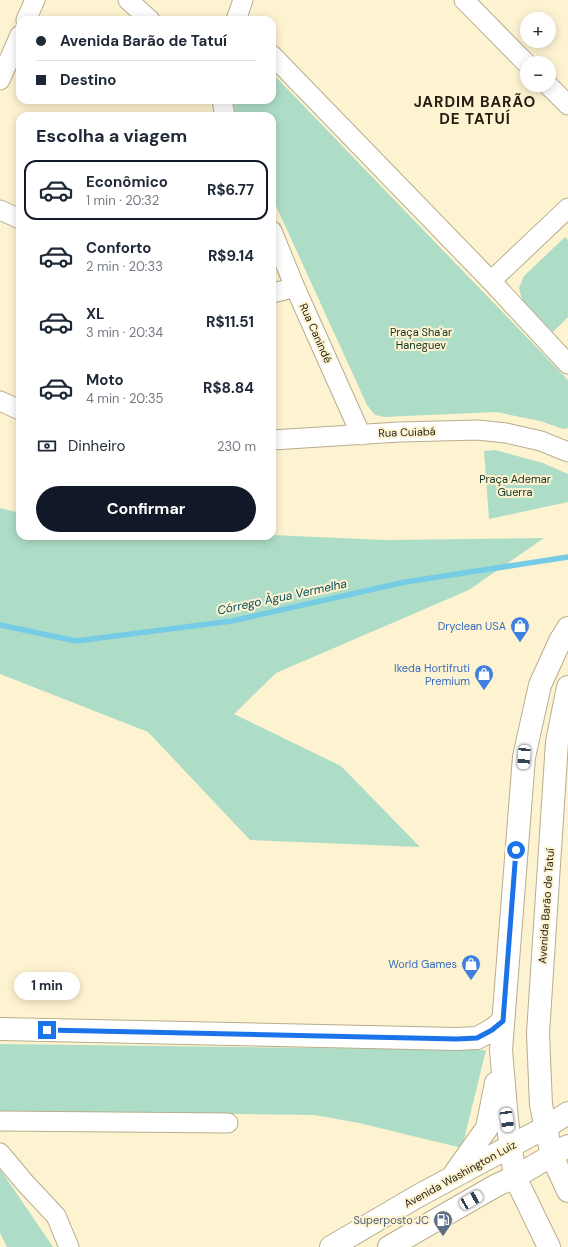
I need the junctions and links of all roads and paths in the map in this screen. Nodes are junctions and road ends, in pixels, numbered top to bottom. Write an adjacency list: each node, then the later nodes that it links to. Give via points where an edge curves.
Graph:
1 (35, 0): 5 (street)
2 (128, 0): 6 (street)
3 (243, 0): 7 (street)
4 (464, 0): 9 (street)
5 (28, 16)
6 (146, 16)
7 (237, 16)
8 (16, 44): 11 (street)
9 (520, 57)
10 (276, 59): 18 (street)
11 (0, 80)
12 (555, 92): 13 (street)
13 (568, 106)
14 (568, 208): 18 (street)
15 (0, 210): 16 (street)
16 (16, 217)
17 (276, 241): 19 (street, Rua Canindé)
18 (491, 281): 21 (street)
19 (294, 285): 20 (street); 24 (street, Rua Canindé)
20 (276, 292)
21 (568, 364)
22 (0, 401): 23 (street)
23 (16, 408)
24 (361, 435): 26 (street, Rua Cuiabá); 27 (street, Rua Cuiabá, via 478,430)
25 (568, 439): 27 (street, Rua Cuiabá)
26 (276, 440)
27 (541, 441): 28 (street, Rua Cuiabá)
28 (568, 452)
29 (568, 628): 31 (main road, via 540,685 524,757)
30 (568, 686): 38 (main road, Avenida Barão de Tatuí, via 556,742 538,1033 542,1105)
31 (503, 1021): 32 (main road, via 477,1038 457,1039); 33 (main road)
32 (0, 1029)
33 (501, 1050): 40 (main road); 43 (main road, via 487,1128)
34 (568, 1113): 38 (main road, Avenida Washington Luiz)
35 (0, 1121): 36 (street)
36 (20, 1121): 37 (street); 39 (street, via 9,1126)
37 (228, 1122)
38 (546, 1127): 40 (main road, Avenida Washington Luiz); 41 (main road, Avenida Barão de Tatuí)
39 (0, 1136)
40 (511, 1146): 43 (main road, Avenida Washington Luiz); 44 (main road)
41 (560, 1151): 44 (main road); 45 (main road, Avenida Barão de Tatuí)
42 (0, 1153): 46 (street, via 56,1216)
43 (452, 1177): 47 (main road, Avenida Washington Luiz)
44 (515, 1177): 48 (main road); 49 (main road)
45 (568, 1191)
46 (69, 1247)
47 (331, 1247)
48 (390, 1247)
49 (548, 1247)

